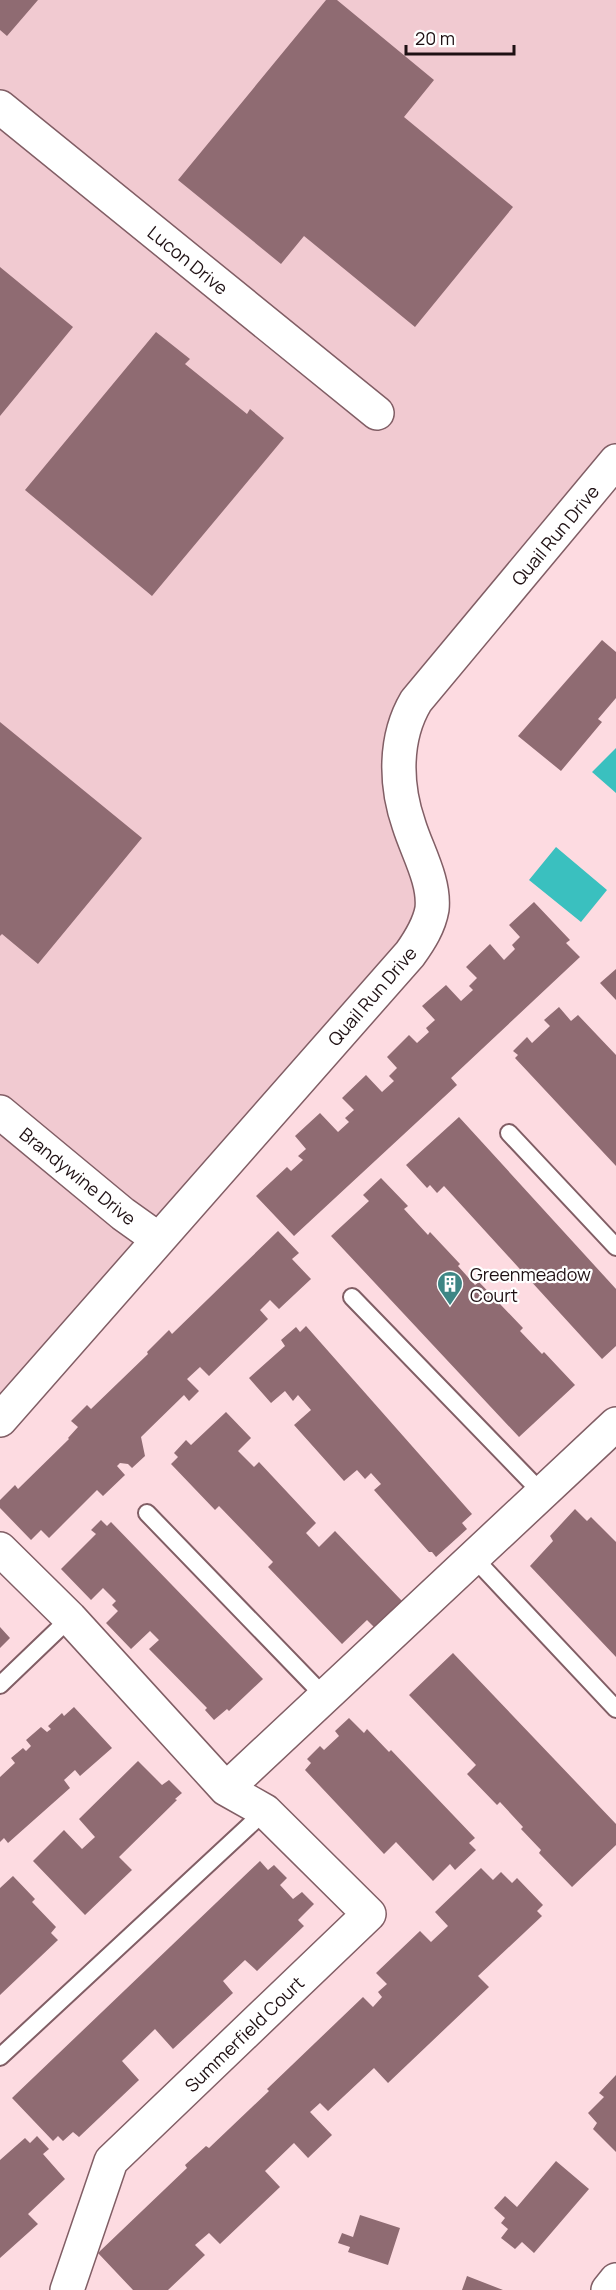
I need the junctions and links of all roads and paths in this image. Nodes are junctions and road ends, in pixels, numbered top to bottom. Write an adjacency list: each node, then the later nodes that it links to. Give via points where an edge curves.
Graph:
1 (0, 107): 2 (street, Lucon Drive)
2 (377, 413)
3 (616, 461): 6 (street, Quail Run Drive, via 406,717 400,743 400,788 409,825 427,870 432,908 424,934 411,954)
4 (0, 1112): 6 (street, Brandywine Drive)
5 (509, 1133): 7 (lane)
6 (158, 1239): 9 (street, Quail Run Drive)
7 (616, 1247)
8 (352, 1297): 11 (lane)
9 (0, 1420)
10 (616, 1424): 11 (street)
11 (542, 1493): 14 (street)
12 (147, 1512): 17 (lane)
13 (0, 1549): 15 (street, Summerfield Court)
14 (474, 1558): 17 (street); 18 (lane)
15 (70, 1618): 16 (lane); 19 (street, Summerfield Court)
16 (0, 1686)
17 (325, 1697): 19 (street)
18 (616, 1709)
19 (226, 1789): 20 (street, Summerfield Court)
20 (265, 1811): 21 (lane); 23 (street, Summerfield Court, via 369,1914 111,2161)
21 (0, 2057)
22 (616, 2280): 24 (street)
23 (67, 2290)
24 (608, 2290)

